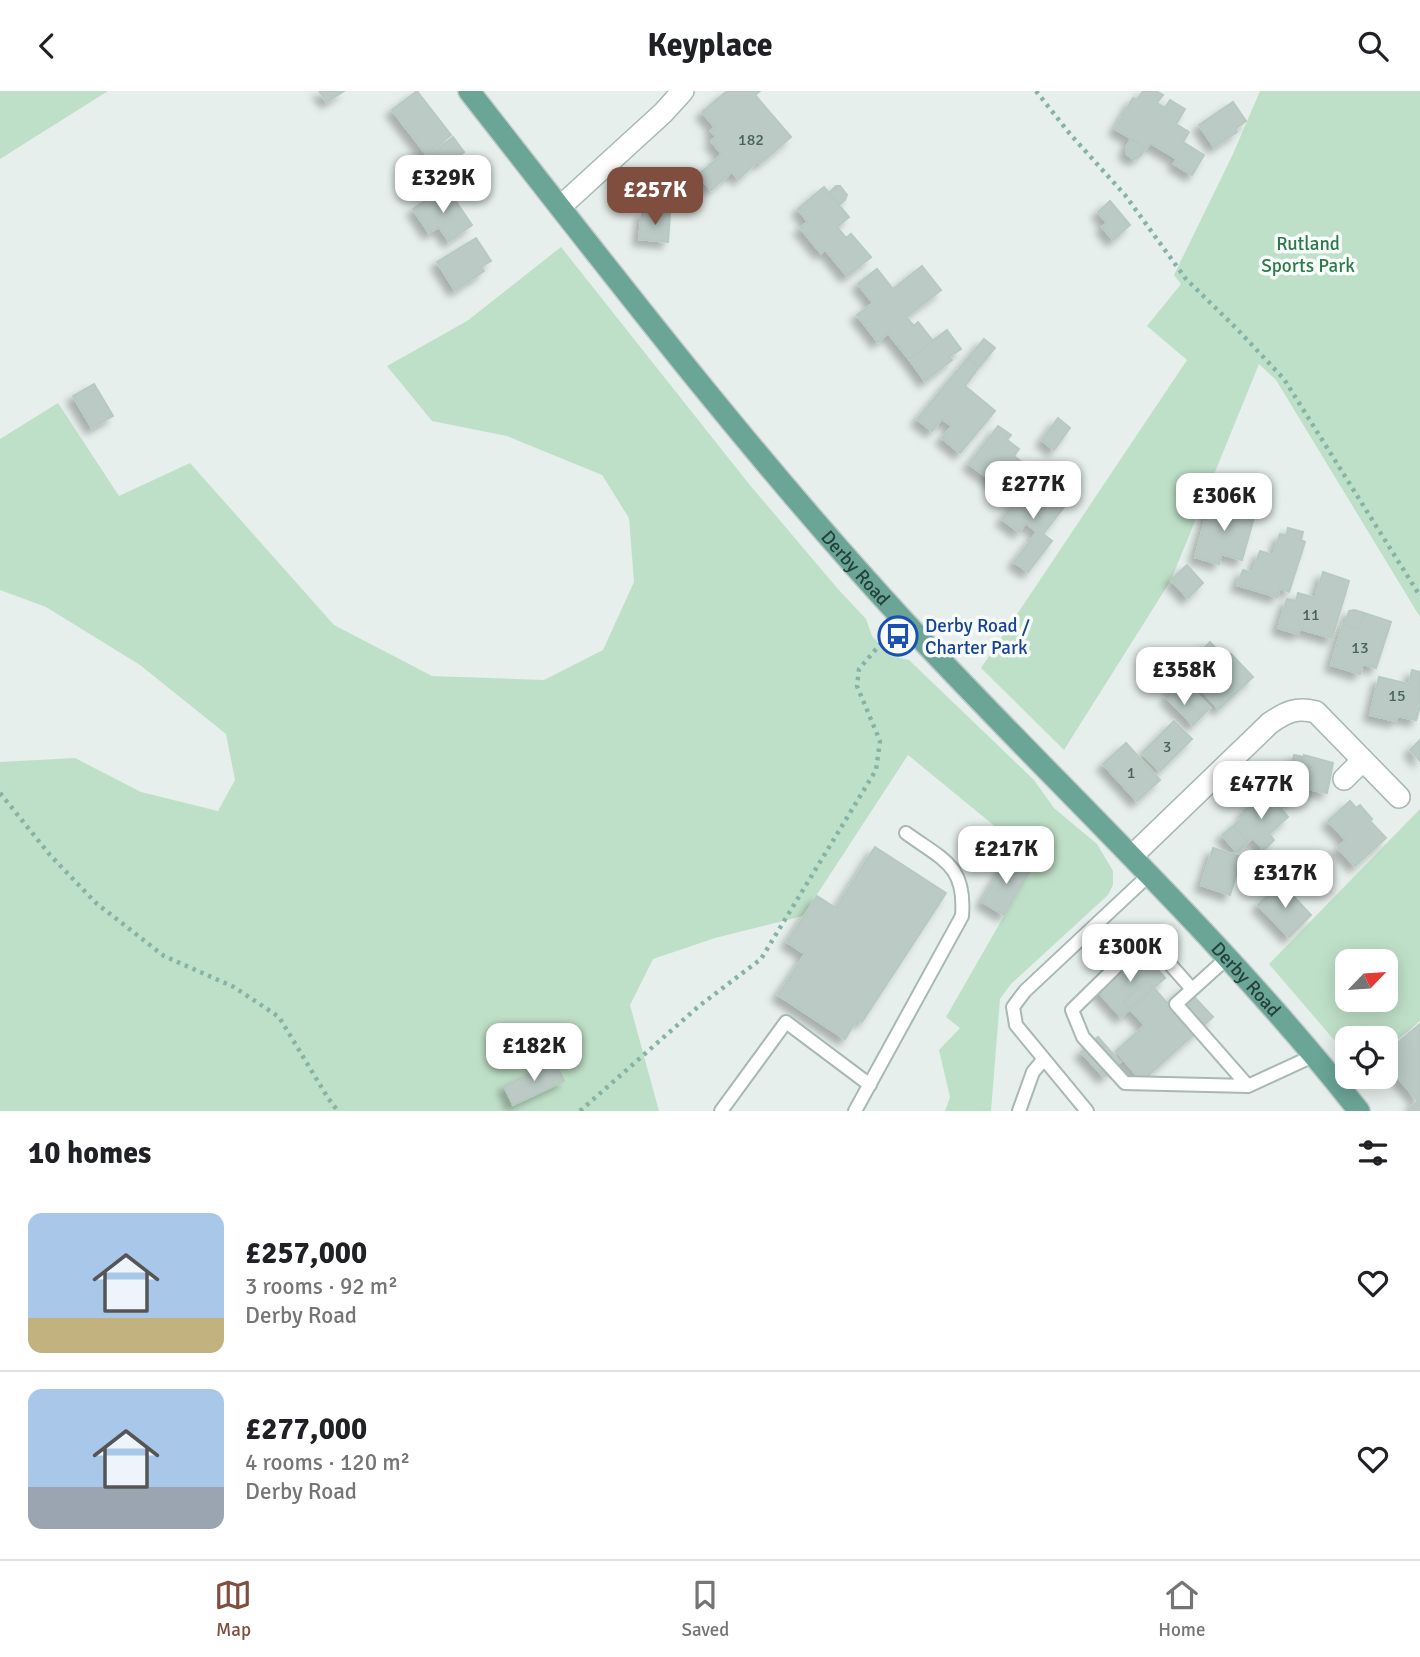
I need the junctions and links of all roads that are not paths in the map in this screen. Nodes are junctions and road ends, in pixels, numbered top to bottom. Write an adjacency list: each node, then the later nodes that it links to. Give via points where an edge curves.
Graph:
1 (469, 91): 3 (main road, Derby Road)
2 (683, 91): 3 (street)
3 (560, 207): 8 (main road, Derby Road, via 742,437 902,619)
4 (1363, 760): 5 (street); 6 (street); 8 (street, via 1315,712 1289,711 1270,723)
5 (1344, 779)
6 (1399, 797)
7 (905, 833): 14 (lane, via 953,867 964,895 962,916)
8 (1132, 856): 9 (main road, Derby Road)
9 (1150, 874): 10 (main road, Derby Road); 13 (lane, via 1013,1007 1016,1025)
10 (1227, 958): 11 (lane); 12 (main road, Derby Road)
11 (1191, 988): 15 (lane, via 1176,1004); 15 (lane, via 1153,946 1140,947 1072,1010 1083,1037 1125,1083)
12 (1314, 1056): 15 (lane); 20 (main road, Derby Road)
13 (1044, 1059): 18 (lane); 19 (lane)
14 (870, 1084): 16 (lane, via 786,1022); 17 (lane)
15 (1248, 1086)
16 (722, 1111)
17 (855, 1111)
18 (1019, 1111)
19 (1087, 1111)
20 (1359, 1111)

